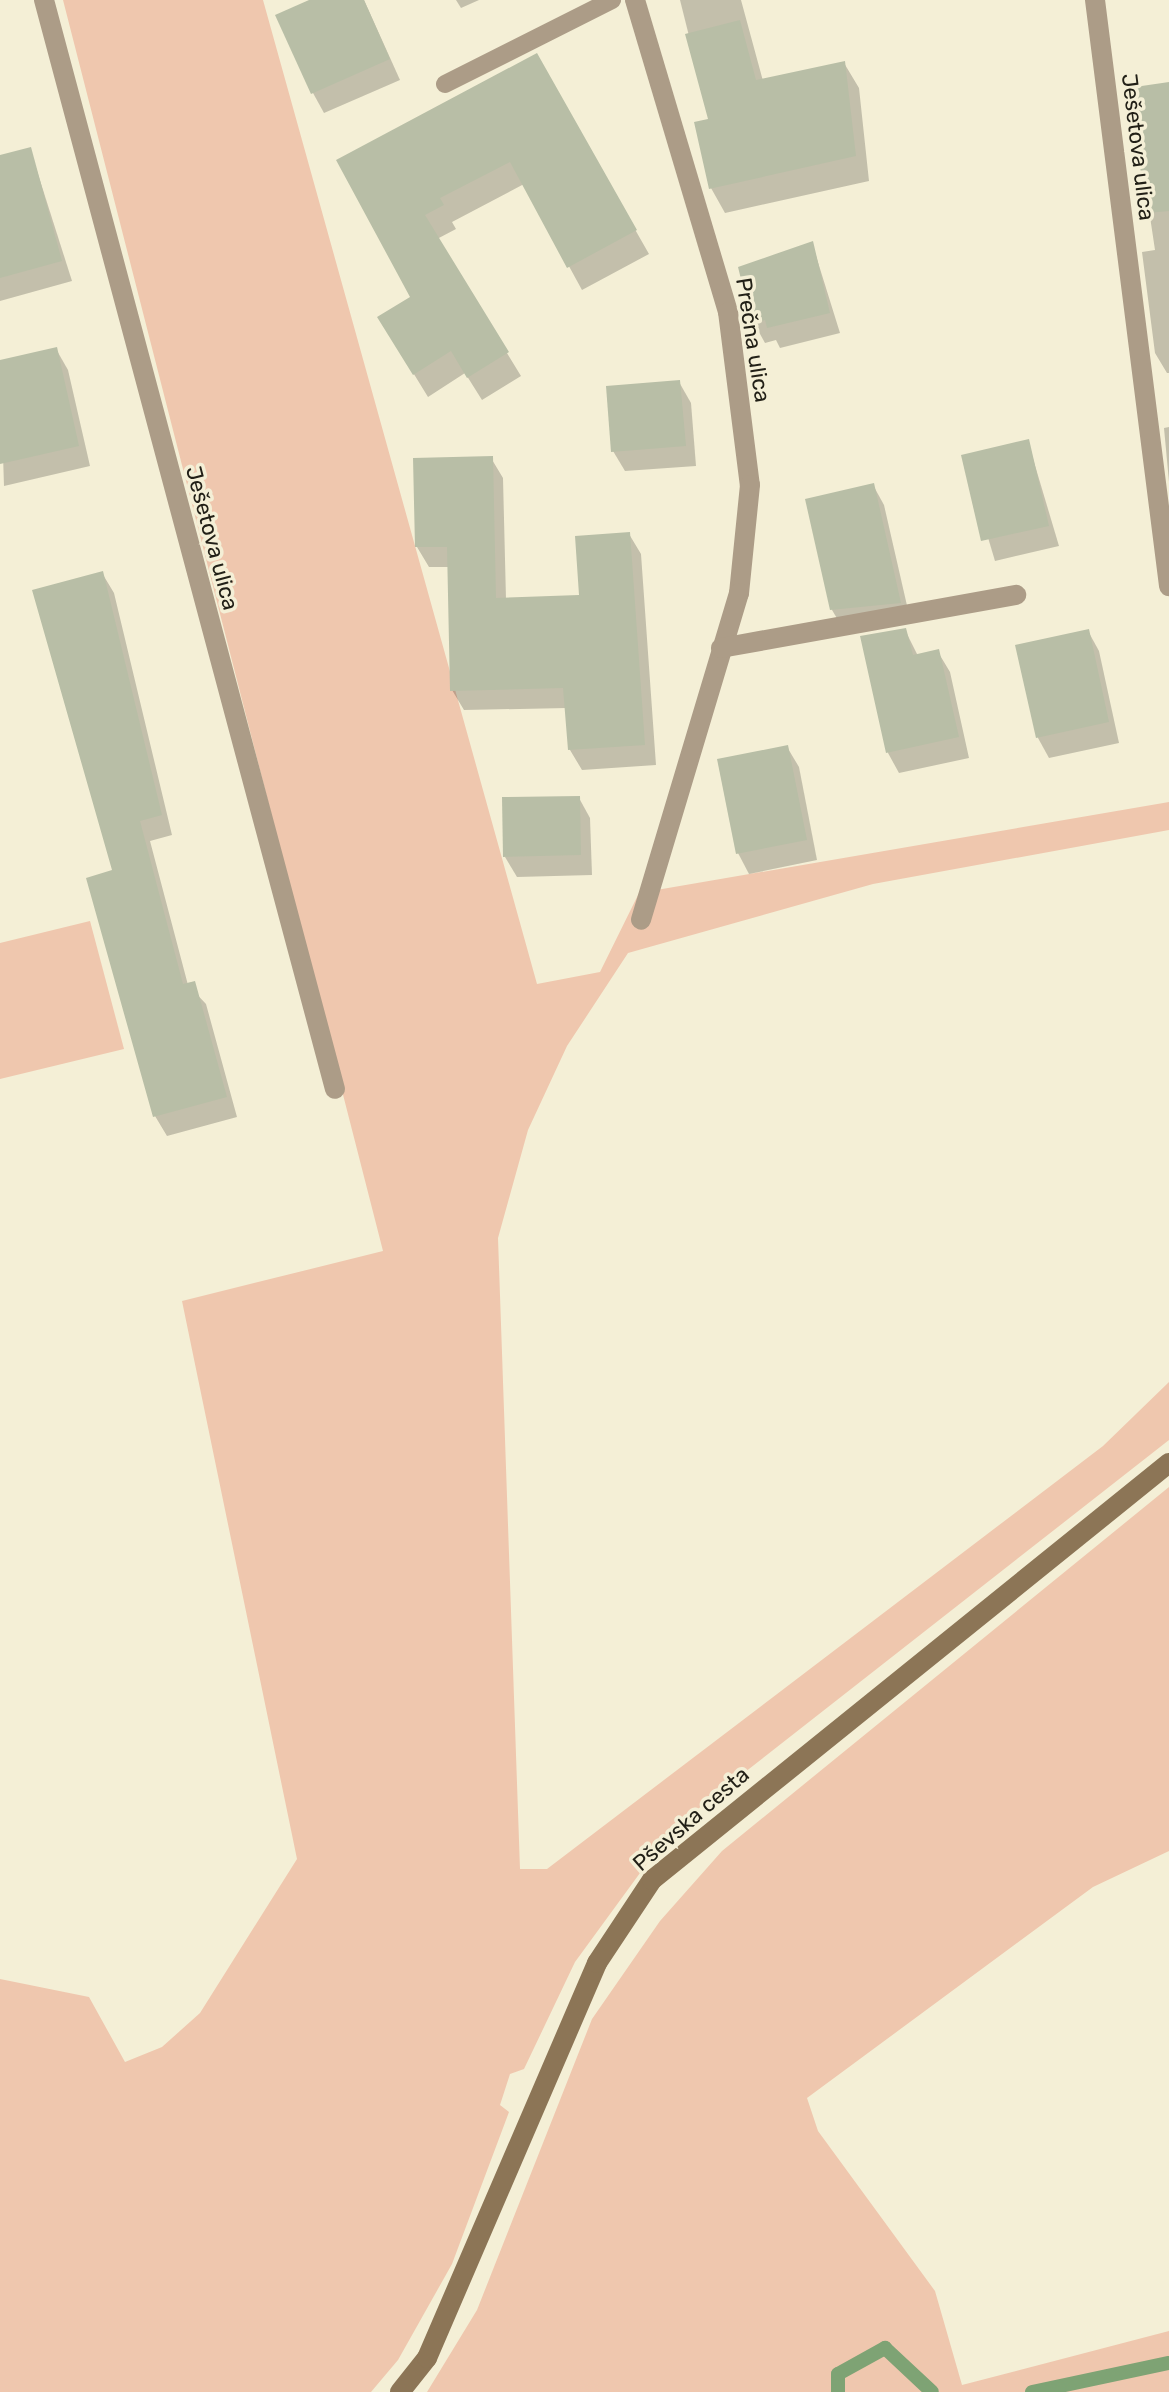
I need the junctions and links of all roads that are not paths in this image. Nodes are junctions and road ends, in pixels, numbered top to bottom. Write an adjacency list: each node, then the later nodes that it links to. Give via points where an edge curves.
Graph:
1 (44, 0): 10 (street, Ješetova ulica)
2 (612, 0): 5 (lane)
3 (635, 0): 8 (street, Prečna ulica, via 728,312 750,485 739,593)
4 (1095, 0): 6 (street, Ješetova ulica)
5 (445, 84)
6 (1169, 586)
7 (1016, 595): 8 (street)
8 (721, 648): 9 (street, Prečna ulica)
9 (641, 920)
10 (335, 1089)
11 (1169, 1463): 12 (street, Pševska cesta, via 652,1880 597,1963 427,2358)
12 (400, 2392)

